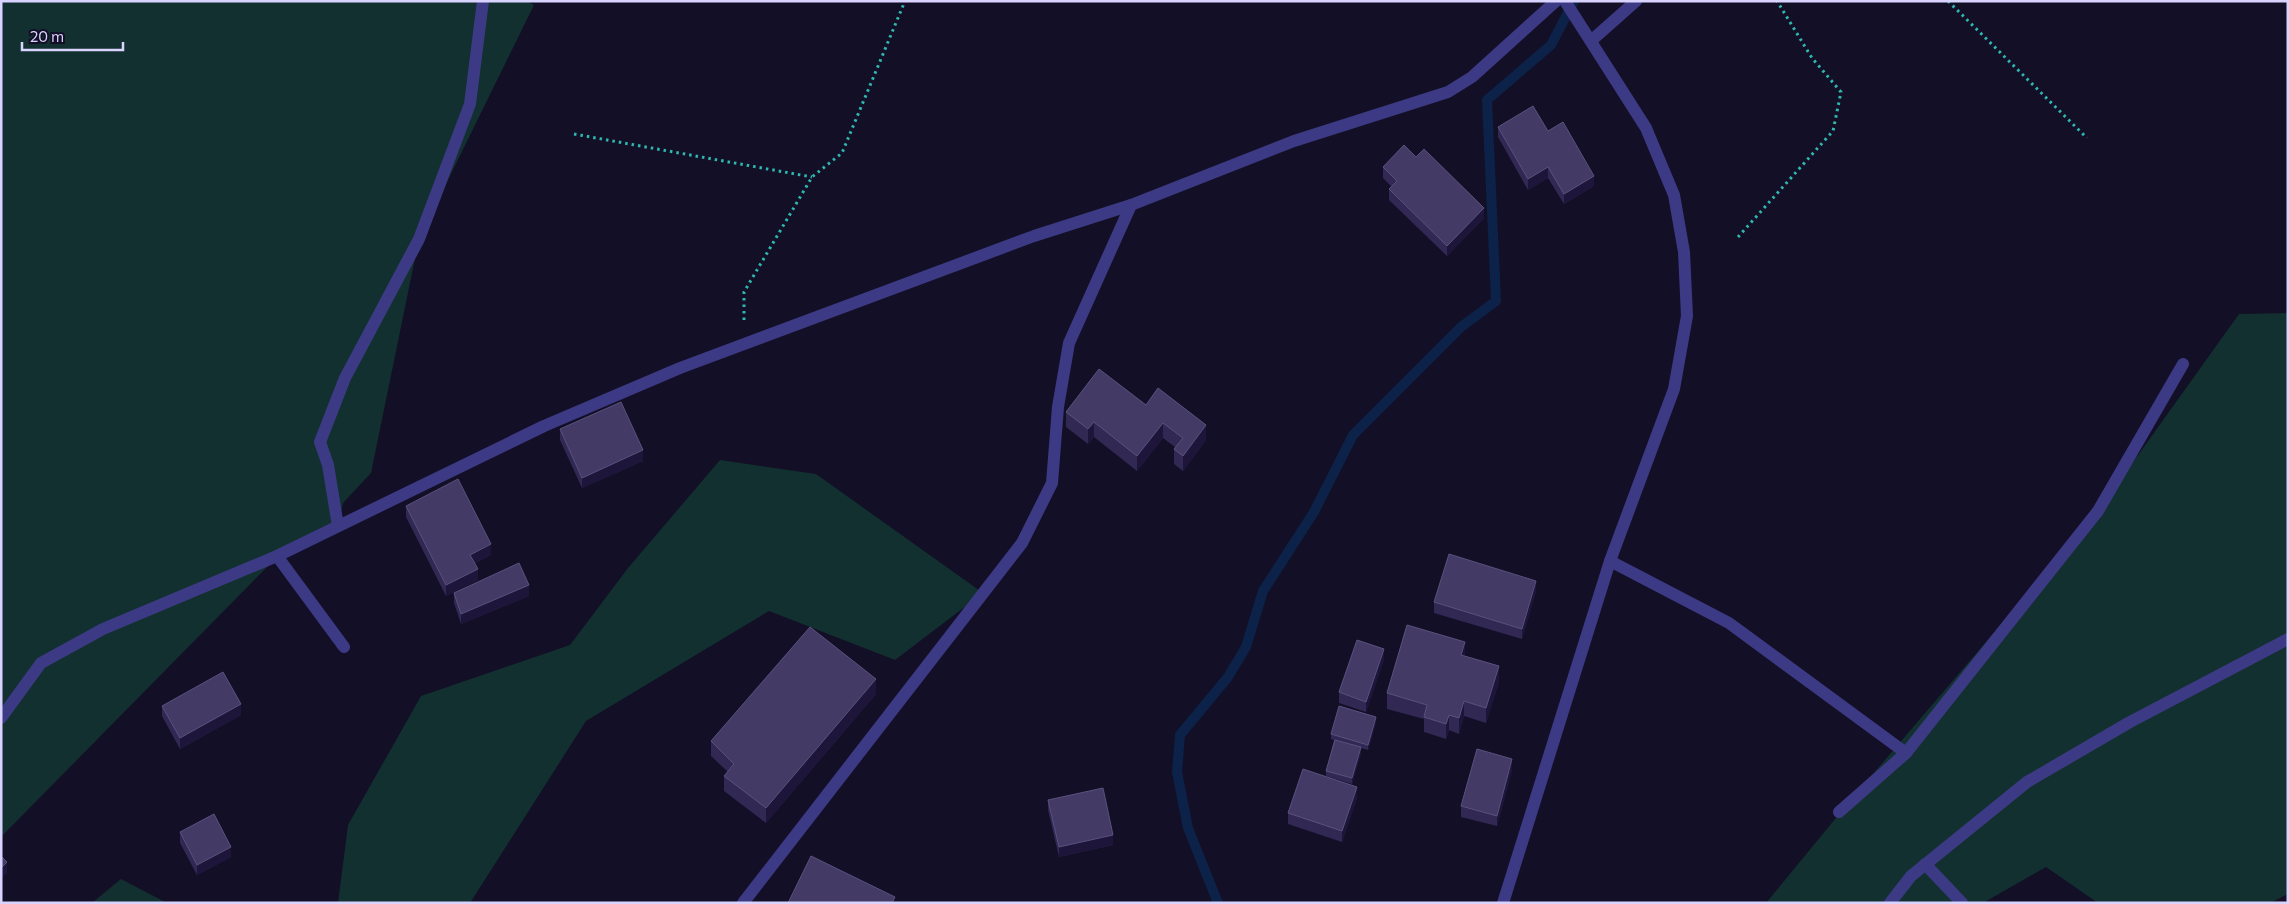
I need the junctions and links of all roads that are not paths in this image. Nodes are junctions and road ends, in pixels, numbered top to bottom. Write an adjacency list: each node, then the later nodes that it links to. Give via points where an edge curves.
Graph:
1 (484, 1): 8 (street, via 470,104 419,239 345,378 320,442 328,465)
2 (1556, 1): 6 (street, via 1472,77 1448,92 1294,141)
3 (1565, 1): 5 (street)
4 (1636, 1): 5 (street)
5 (1592, 40): 10 (street, via 1646,128 1674,195 1684,252 1687,316 1674,389)
6 (1131, 205): 8 (street, via 1034,236 680,368 544,426); 17 (street, via 1069,343 1058,407 1052,483 1022,543)
7 (2183, 364): 14 (street, via 2098,511)
8 (338, 526): 9 (street)
9 (277, 556): 12 (street); 13 (street, via 102,629 42,663)
10 (1610, 561): 14 (street, via 1729,623); 18 (street)
11 (2288, 639): 16 (street, via 2130,722 2027,782)
12 (344, 648)
13 (1, 718)
14 (1906, 753): 15 (street)
15 (1839, 812)
16 (1925, 864): 19 (street); 20 (street)
17 (743, 903)
18 (1503, 903)
19 (1890, 903)
20 (1962, 903)

